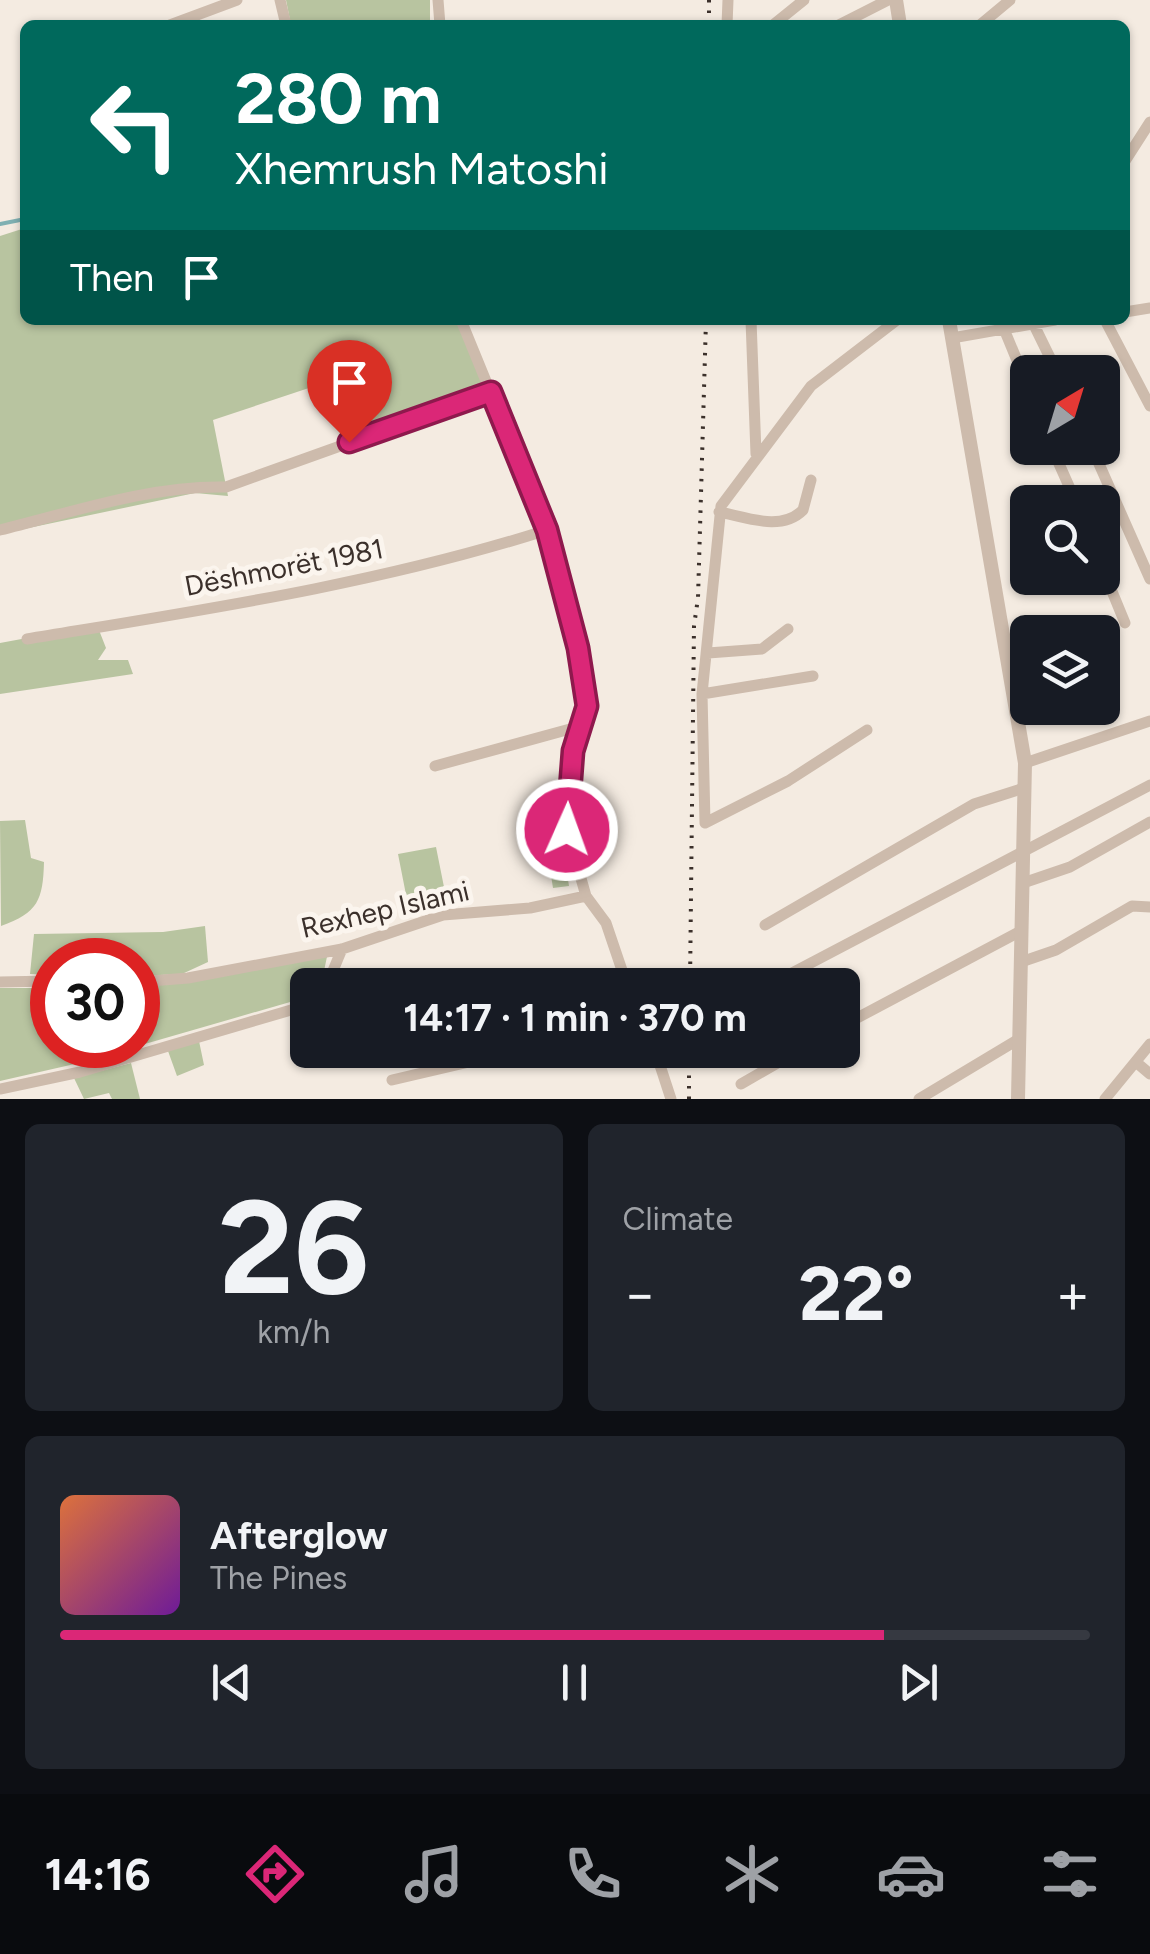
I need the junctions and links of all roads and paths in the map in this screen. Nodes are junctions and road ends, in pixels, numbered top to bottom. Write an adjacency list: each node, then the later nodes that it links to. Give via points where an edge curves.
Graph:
1 (237, 0): 5 (street)
2 (804, 0): 6 (street)
3 (888, 0): 7 (street)
4 (1010, 0): 8 (street)
5 (183, 20)
6 (779, 20)
7 (849, 20)
8 (986, 20)
9 (1150, 122): 10 (street)
10 (1130, 153)
11 (463, 325): 22 (street)
12 (751, 325): 24 (street)
13 (890, 325): 24 (street, via 811,386)
14 (951, 325): 19 (street)
15 (1028, 325): 18 (street)
16 (1034, 325): 21 (street)
17 (1109, 325): 23 (street)
18 (1004, 329): 19 (street); 20 (street)
19 (952, 338): 41 (street)
20 (1015, 355)
21 (1049, 355)
22 (491, 392): 28 (street, via 226,487 145,495); 29 (street)
23 (1150, 406)
24 (756, 454): 27 (street)
25 (1100, 465): 30 (street)
26 (810, 480): 27 (street, via 804,510 791,520)
27 (719, 512): 35 (street)
28 (0, 530)
29 (547, 530): 34 (street, Dëshmorët 1981, via 292,596); 39 (street, via 578,648 587,706)
30 (1150, 579)
31 (1114, 595): 32 (street)
32 (1125, 623)
33 (788, 628): 35 (street, via 762,649)
34 (27, 639)
35 (708, 653): 37 (street)
36 (813, 676): 37 (street)
37 (702, 694): 40 (street, via 706,823)
38 (1150, 721): 41 (street)
39 (581, 726): 42 (street); 48 (street, via 567,830)
40 (868, 730)
41 (1025, 763): 44 (street)
42 (435, 766)
43 (1150, 784): 46 (street)
44 (1024, 788): 46 (street); 50 (street, via 974,804)
45 (1150, 822): 47 (street, via 1085,859)
46 (1022, 852): 47 (street); 56 (street)
47 (1023, 883): 51 (street)
48 (586, 896): 52 (street, Rexhep Islami, via 443,915); 55 (street, via 606,923)
49 (1150, 907): 53 (street, via 1132,906 1056,950)
50 (765, 925)
51 (1021, 930): 53 (street); 61 (street)
52 (342, 950): 54 (street); 57 (street, Rexhep Islami)
53 (1021, 962): 62 (street)
54 (334, 968)
55 (621, 968)
56 (801, 968)
57 (160, 979)
58 (0, 982): 59 (street)
59 (30, 982)
60 (290, 1009): 71 (street, via 80,1072)
61 (860, 1016)
62 (1019, 1039): 73 (street); 74 (street)
63 (1150, 1044): 64 (street)
64 (1137, 1063): 68 (street); 75 (street)
65 (443, 1068): 69 (street)
66 (662, 1068): 72 (street)
67 (769, 1068): 70 (street)
68 (1150, 1074)
69 (392, 1080)
70 (741, 1084)
71 (0, 1088)
72 (671, 1099)
73 (919, 1099)
74 (1018, 1099)
75 (1106, 1099)

